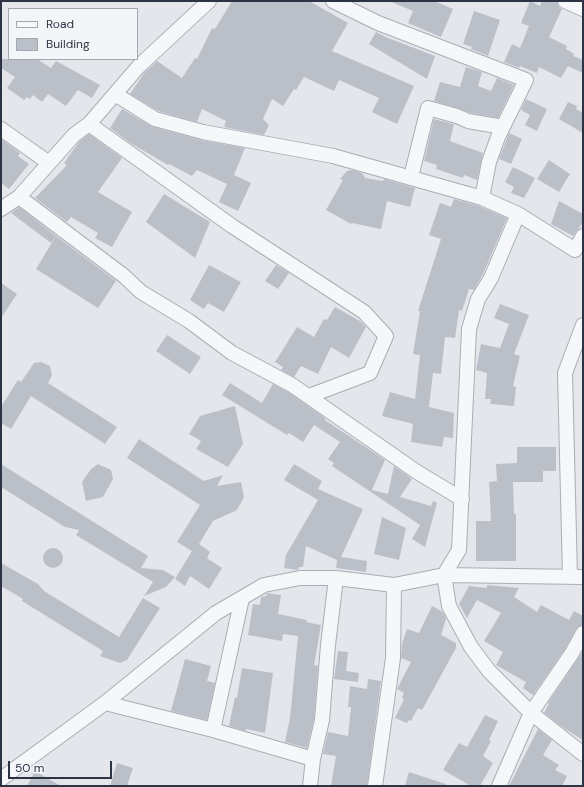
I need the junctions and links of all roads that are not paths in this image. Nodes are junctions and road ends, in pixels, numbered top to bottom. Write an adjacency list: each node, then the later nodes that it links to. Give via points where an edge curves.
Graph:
1 (210, 1): 5 (street, via 139,66)
2 (333, 1): 8 (street, via 378,23 526,80)
3 (566, 1): 4 (street)
4 (583, 9)
5 (115, 94): 6 (street); 10 (street, via 155,119 203,132 333,156)
6 (89, 124): 9 (street, via 74,135); 17 (street, via 232,226 364,312 386,336 370,373)
7 (1, 128): 9 (street)
8 (503, 128): 10 (street, via 468,121 428,108); 12 (street, via 489,162)
9 (49, 163): 11 (street)
10 (411, 177): 12 (street)
11 (19, 197): 13 (street); 17 (street, via 124,276 141,292 189,321 232,353)
12 (482, 198): 14 (street)
13 (1, 209)
14 (518, 214): 15 (street, via 575,250); 18 (street, via 491,278 478,299 469,328)
15 (583, 236)
16 (583, 325): 20 (street, via 565,373)
17 (309, 396): 18 (street, via 417,472)
18 (462, 499): 19 (street, via 459,550)
19 (444, 575): 20 (street); 22 (street); 26 (street, via 449,606 471,647 499,683)
20 (576, 577)
21 (336, 578): 22 (street); 23 (street, via 300,578 264,585); 29 (street, via 322,720)
22 (394, 585): 32 (street, via 393,658)
23 (242, 598): 25 (street, via 216,613); 27 (street)
24 (583, 633): 26 (street)
25 (105, 704): 27 (street); 30 (street)
26 (531, 713): 28 (street); 33 (street)
27 (214, 730): 29 (street)
28 (583, 754)
29 (313, 759): 31 (street)
30 (1, 779)
31 (310, 786)
32 (376, 786)
33 (499, 786)

